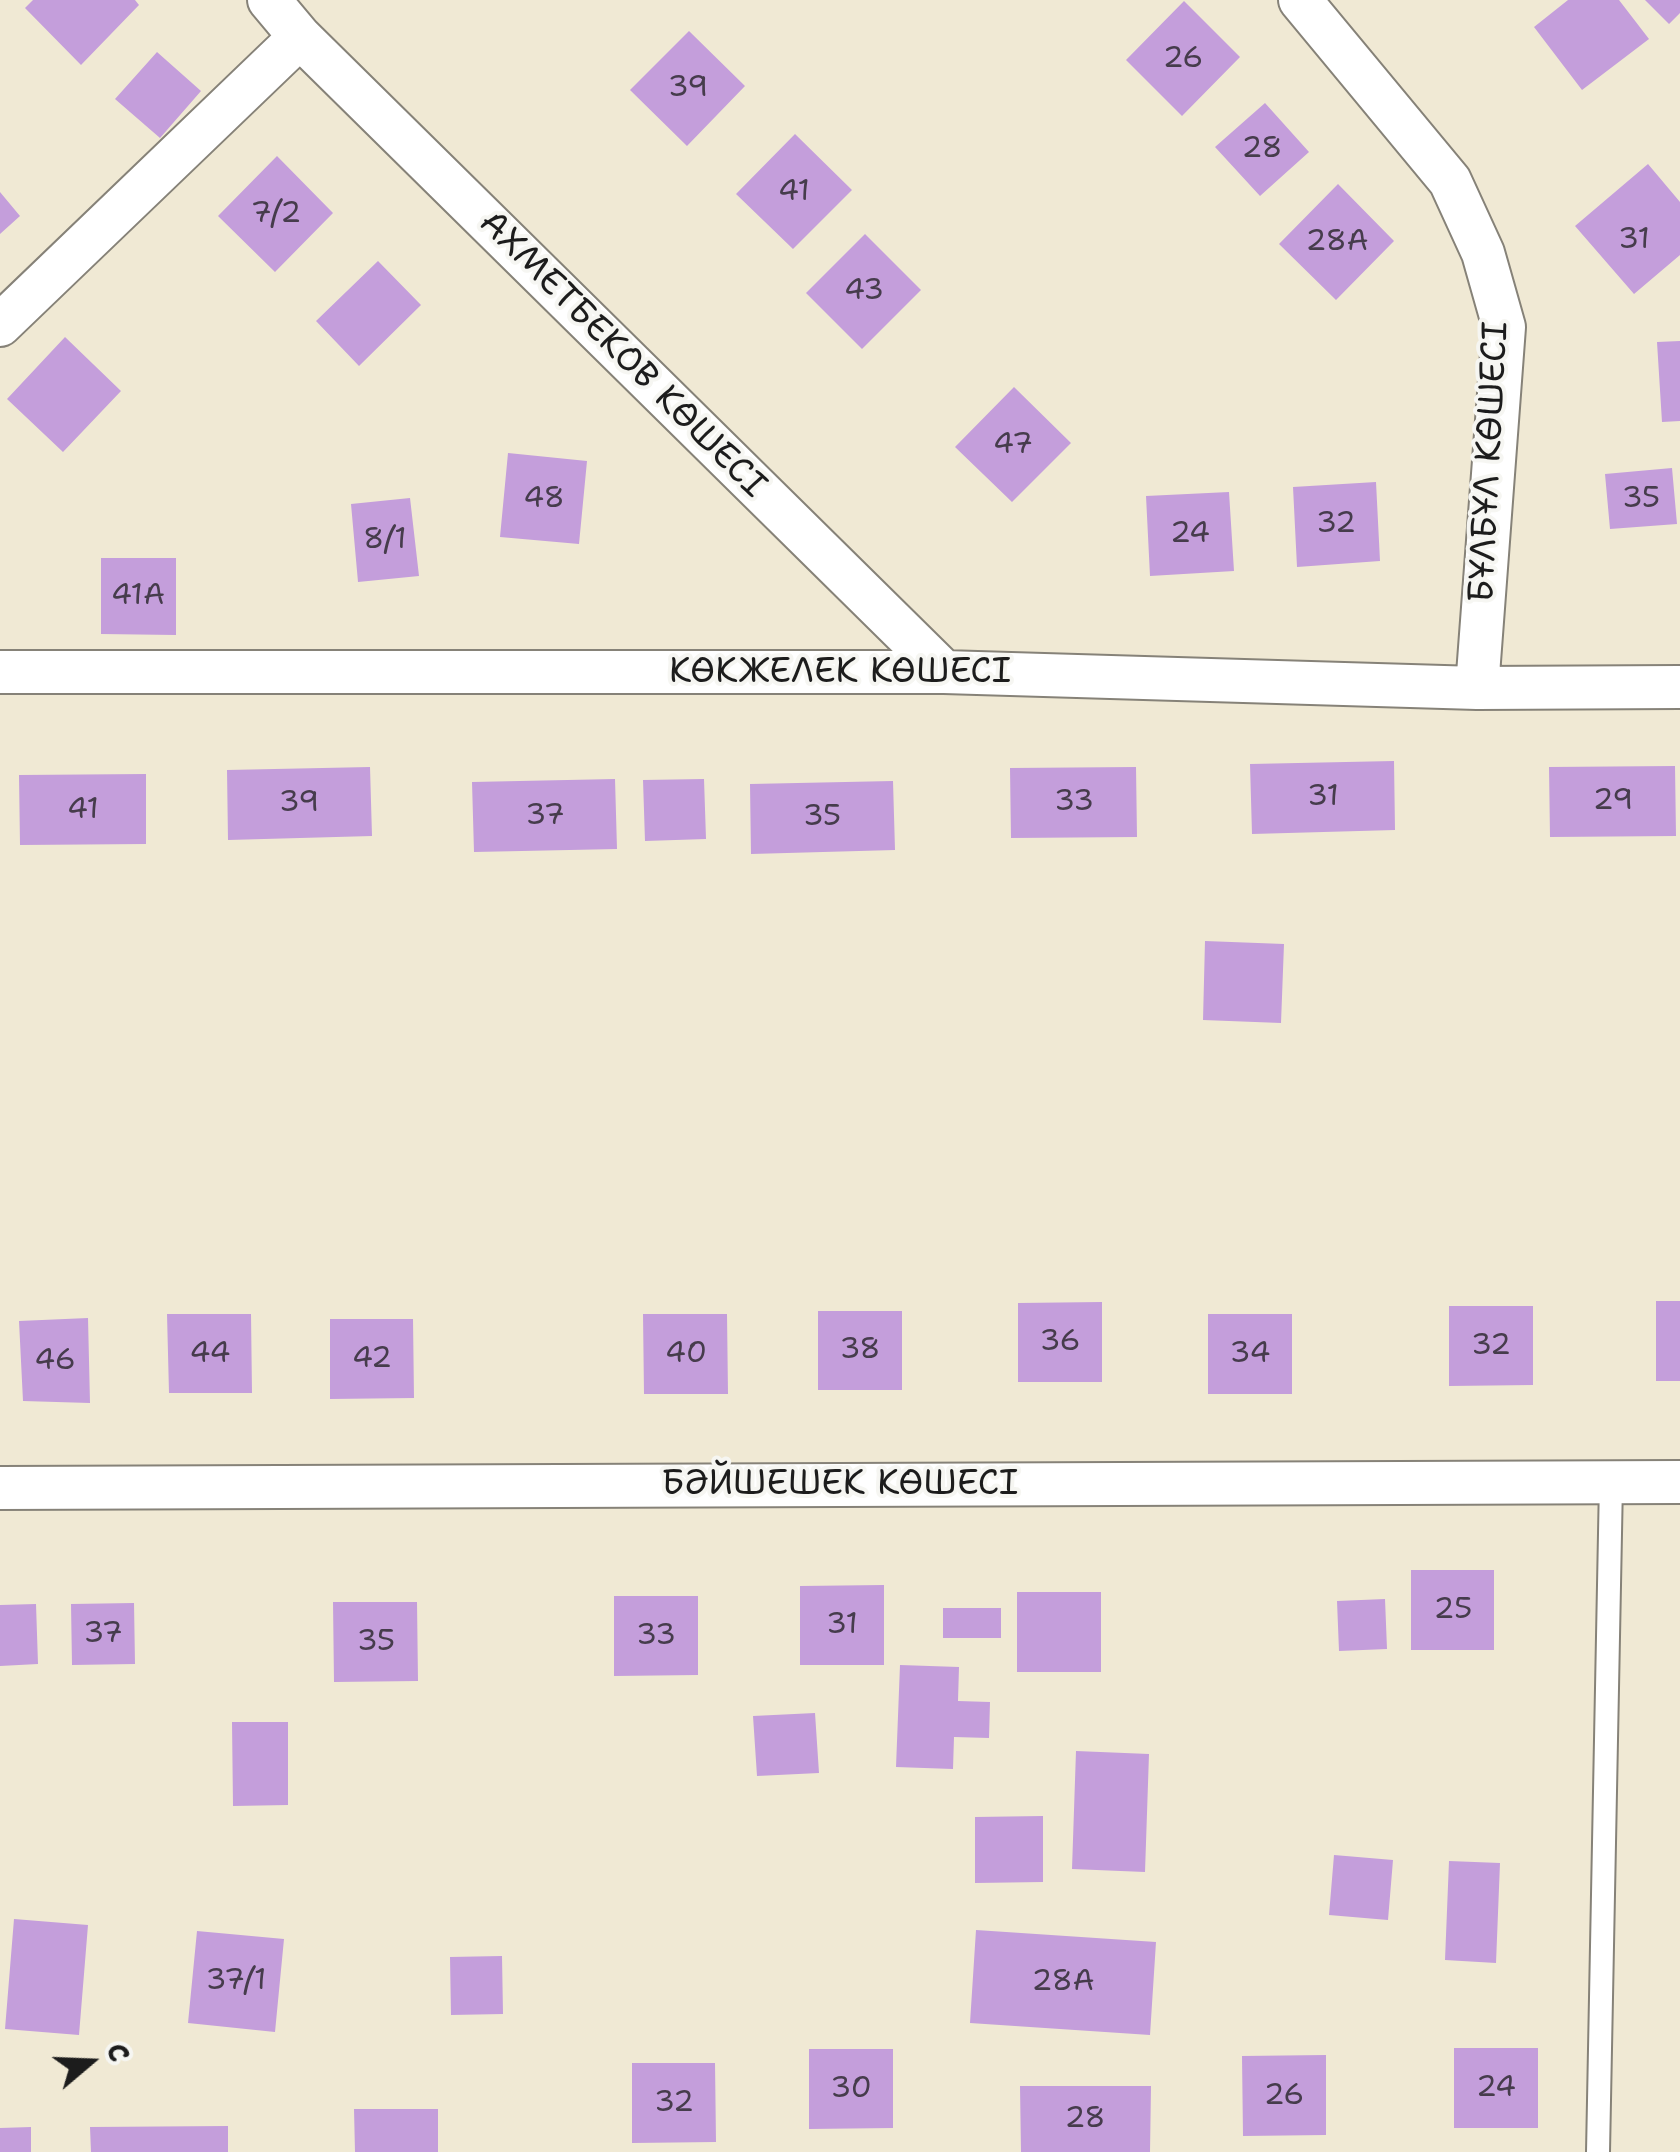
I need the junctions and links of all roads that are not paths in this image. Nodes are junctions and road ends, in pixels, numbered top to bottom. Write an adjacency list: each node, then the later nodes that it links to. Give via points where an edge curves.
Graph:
1 (268, 0): 3 (street, АХМЕТБЕКОВ КӨШЕСІ)
2 (1300, 0): 8 (street, БҰЛБҰЛ КӨШЕСІ, via 1450,181 1484,253 1504,326)
3 (300, 37): 4 (street); 6 (street, АХМЕТБЕКОВ КӨШЕСІ)
4 (0, 324)
5 (0, 672): 6 (street, КӨКЖЕЛЕК КӨШЕСІ)
6 (944, 672): 8 (street, КӨКЖЕЛЕК КӨШЕСІ)
7 (1680, 687): 8 (street, КӨКЖЕЛЕК КӨШЕСІ)
8 (1477, 688)
9 (1611, 1482): 10 (street, БӘЙШЕШЕК КӨШЕСІ); 11 (street, БӘЙШЕШЕК КӨШЕСІ); 12 (lane)
10 (1680, 1482)
11 (0, 1488)
12 (1598, 2152)

